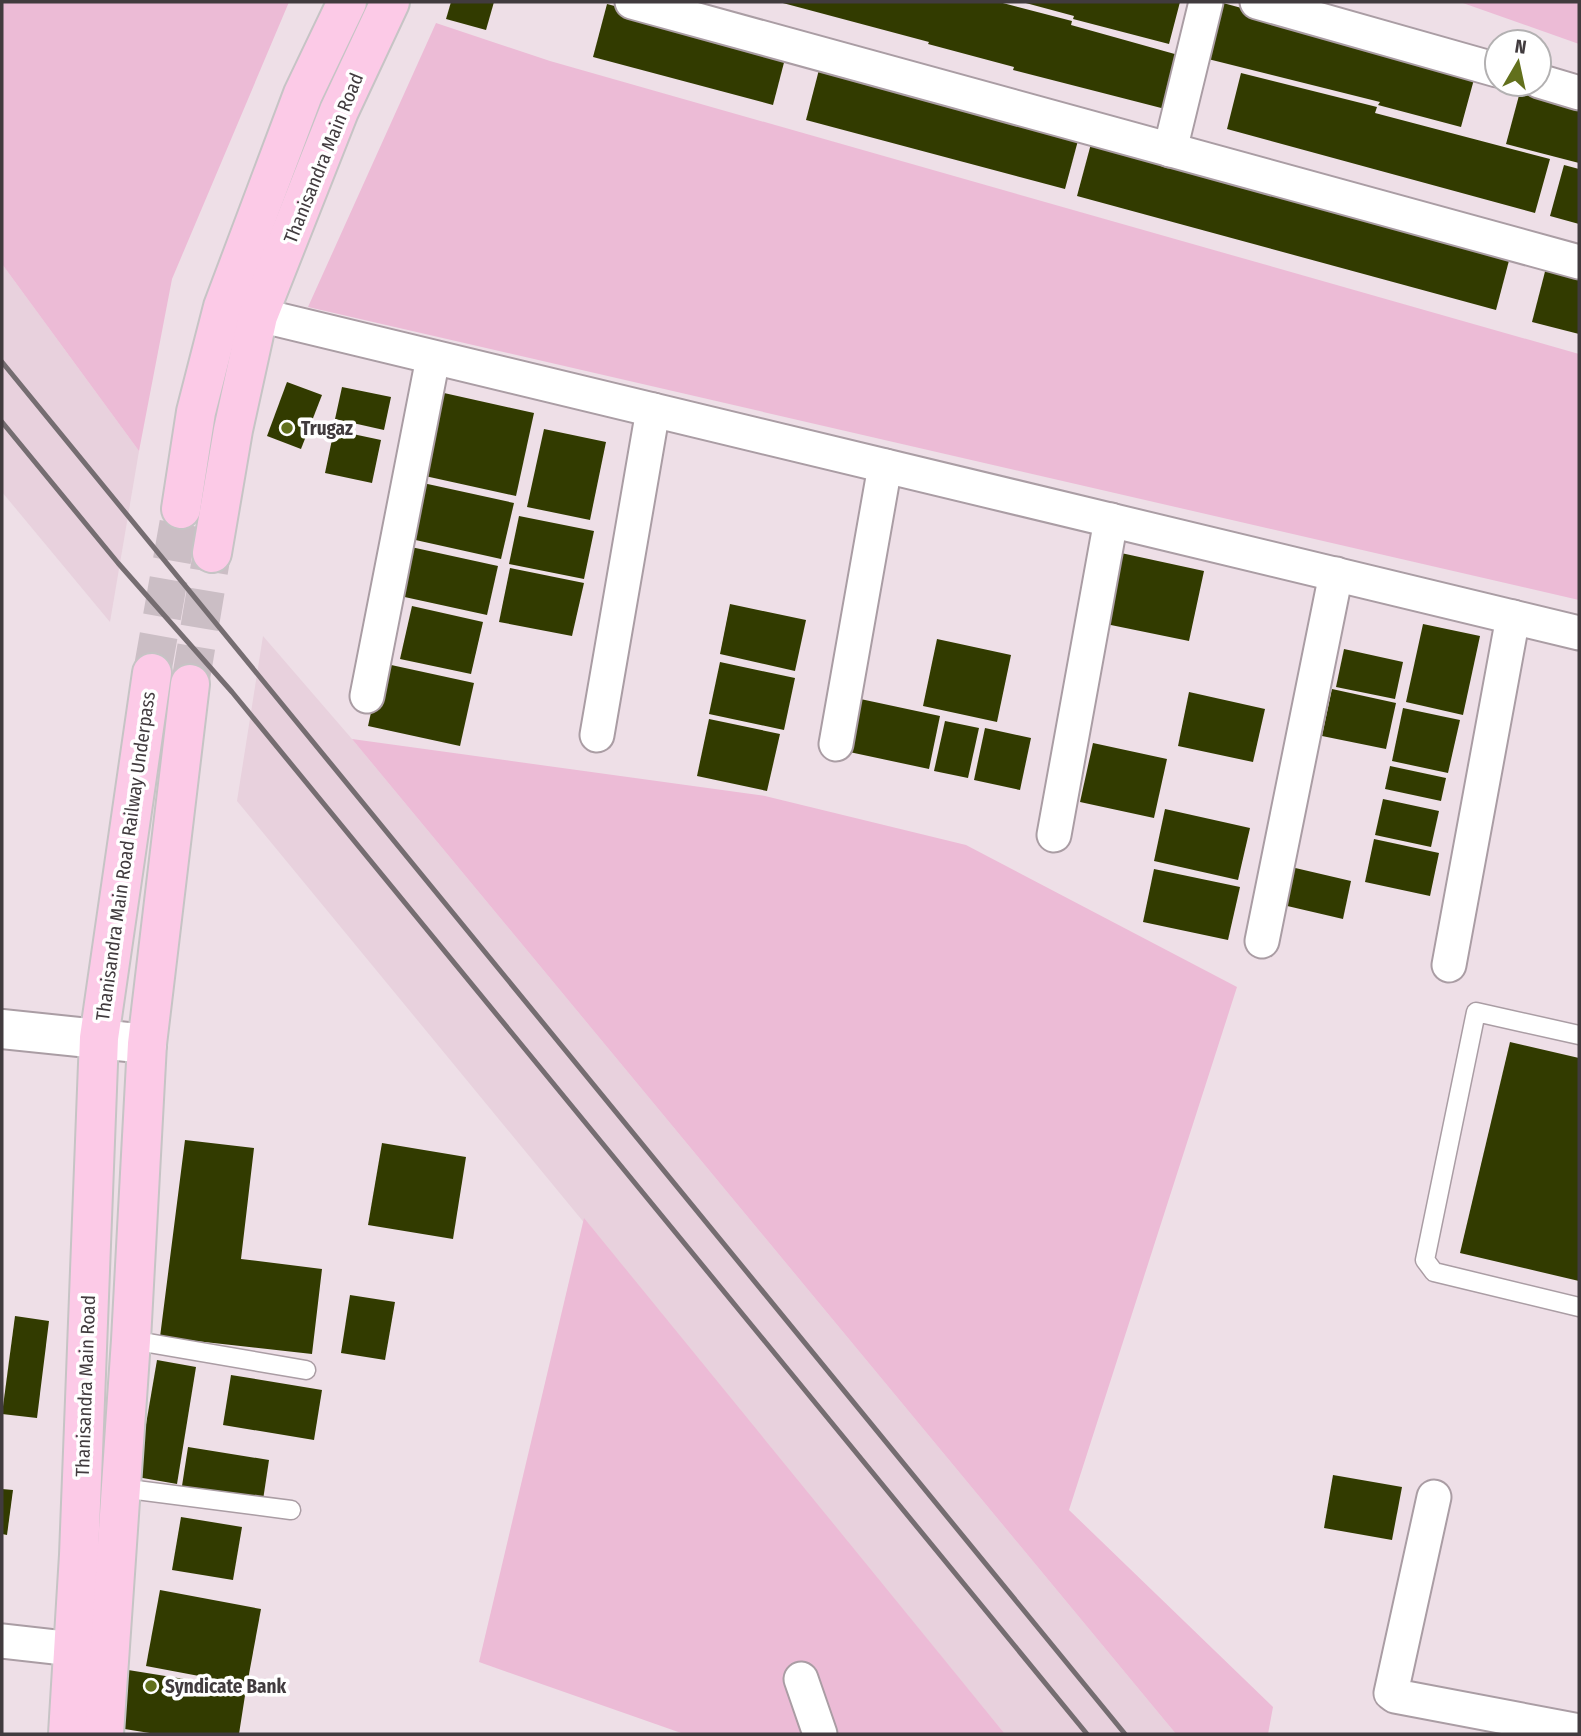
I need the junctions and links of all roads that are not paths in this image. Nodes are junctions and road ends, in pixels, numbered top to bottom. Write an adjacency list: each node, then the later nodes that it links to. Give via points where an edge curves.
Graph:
1 (347, 2): 11 (main road, Thanisandra Main Road, via 303,94)
2 (390, 2): 11 (main road, Thanisandra Main Road)
3 (632, 2): 9 (street)
4 (1206, 2): 9 (street)
5 (1257, 2): 6 (street)
6 (1483, 66)
7 (1553, 86): 8 (street)
8 (1579, 93)
9 (1170, 150): 10 (street)
10 (1579, 262)
11 (241, 311): 12 (street); 15 (main road, via 196,412); 17 (main road, via 233,430)
12 (433, 358): 13 (street); 23 (street)
13 (653, 410): 14 (street); 24 (street)
14 (885, 466): 16 (street); 25 (street)
15 (181, 509)
16 (1111, 520): 18 (street); 26 (street)
17 (212, 554)
18 (1335, 574): 19 (street); 27 (street)
19 (1513, 617): 20 (street); 28 (street)
20 (1579, 633)
21 (152, 673): 31 (main road, Thanisandra Main Road Railway Underpass)
22 (190, 684): 32 (main road)
23 (367, 696)
24 (597, 735)
25 (836, 744)
26 (1054, 835)
27 (1262, 941)
28 (1449, 965)
29 (2, 1029): 31 (street)
30 (1579, 1035): 33 (lane, via 1476,1012 1425,1260 1434,1272)
31 (99, 1038): 32 (street); 40 (main road, Thanisandra Main Road)
32 (147, 1044): 34 (main road, Thanisandra Main Road)
33 (1579, 1307)
34 (131, 1340): 35 (lane); 36 (main road, Thanisandra Main Road)
35 (306, 1370)
36 (121, 1488): 38 (lane); 44 (main road, Thanisandra Main Road)
37 (1434, 1497): 42 (street, via 1391,1693)
38 (291, 1510)
39 (2, 1641): 40 (street)
40 (73, 1649): 43 (main road, Thanisandra Main Road)
41 (801, 1679): 45 (street)
42 (1579, 1731)
43 (68, 1734)
44 (104, 1734)
45 (820, 1734)

